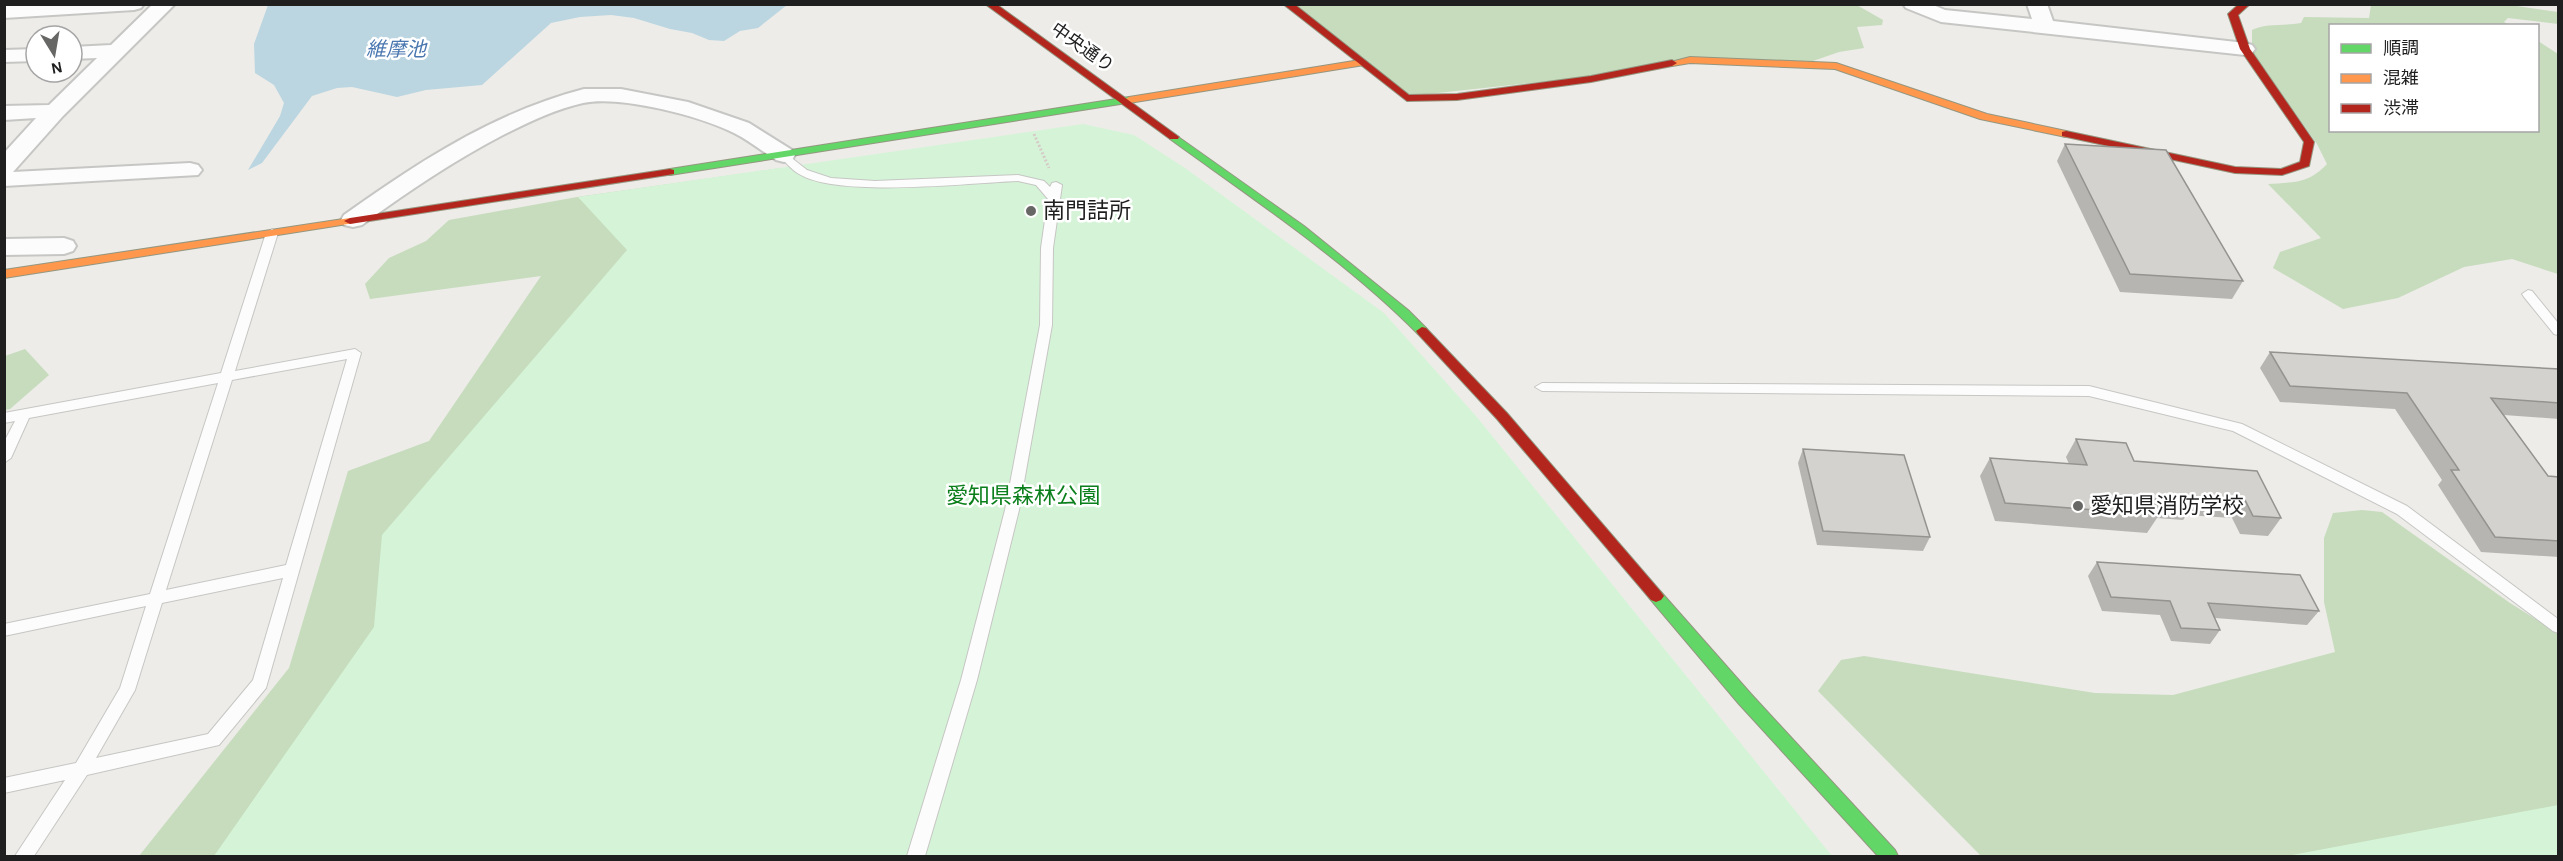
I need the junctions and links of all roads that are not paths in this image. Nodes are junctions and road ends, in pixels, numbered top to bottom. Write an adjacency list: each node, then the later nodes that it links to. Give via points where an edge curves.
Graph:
1 (134, 4): 8 (street)
2 (165, 4): 11 (street)
3 (989, 4): 16 (street, 中央通り)
4 (1287, 4): 15 (street)
5 (1913, 4): 9 (street, via 1941,16)
6 (2037, 4): 9 (street)
7 (2246, 4): 10 (street, via 2233,14)
8 (4, 12)
9 (2046, 26): 10 (street)
10 (2246, 49): 15 (street, via 2309,142 2305,164 2282,172 2235,170 1984,117 1836,66 1690,60 1591,79 1468,95 1407,98)
11 (117, 51): 12 (street); 17 (street)
12 (84, 52)
13 (24, 55): 14 (street)
14 (4, 56)
15 (1360, 63): 16 (street)
16 (1125, 100): 19 (street); 43 (street, 中央通り, via 1300,228 1404,313 1502,416 1745,699)
17 (56, 111): 18 (street); 20 (street)
18 (4, 113)
19 (784, 155): 23 (street); 23 (street, via 741,128 680,107 621,96 584,96 514,121 450,154); 42 (lane, via 803,172 830,181 875,184 1018,178 1040,183 1055,192 1047,248 1046,325 1012,510 969,680)
20 (4, 167)
21 (190, 170): 22 (street)
22 (4, 179)
23 (353, 220): 24 (street)
24 (272, 233): 27 (street); 30 (lane)
25 (64, 246): 26 (street)
26 (4, 247)
27 (4, 274)
28 (2528, 294): 29 (lane)
29 (2559, 331)
30 (228, 377): 32 (lane); 35 (lane, via 355,353); 36 (lane)
31 (1542, 387): 37 (lane, via 2089,391 2237,427 2392,504)
32 (24, 415): 33 (lane); 34 (lane)
33 (4, 418)
34 (4, 458)
35 (292, 570): 36 (lane); 39 (lane, via 260,683 213,740)
36 (156, 599): 38 (lane); 39 (lane, via 127,690)
37 (2559, 627)
38 (4, 630)
39 (82, 768): 40 (lane); 41 (lane)
40 (4, 786)
41 (24, 856)
42 (916, 856)
43 (1889, 856)

